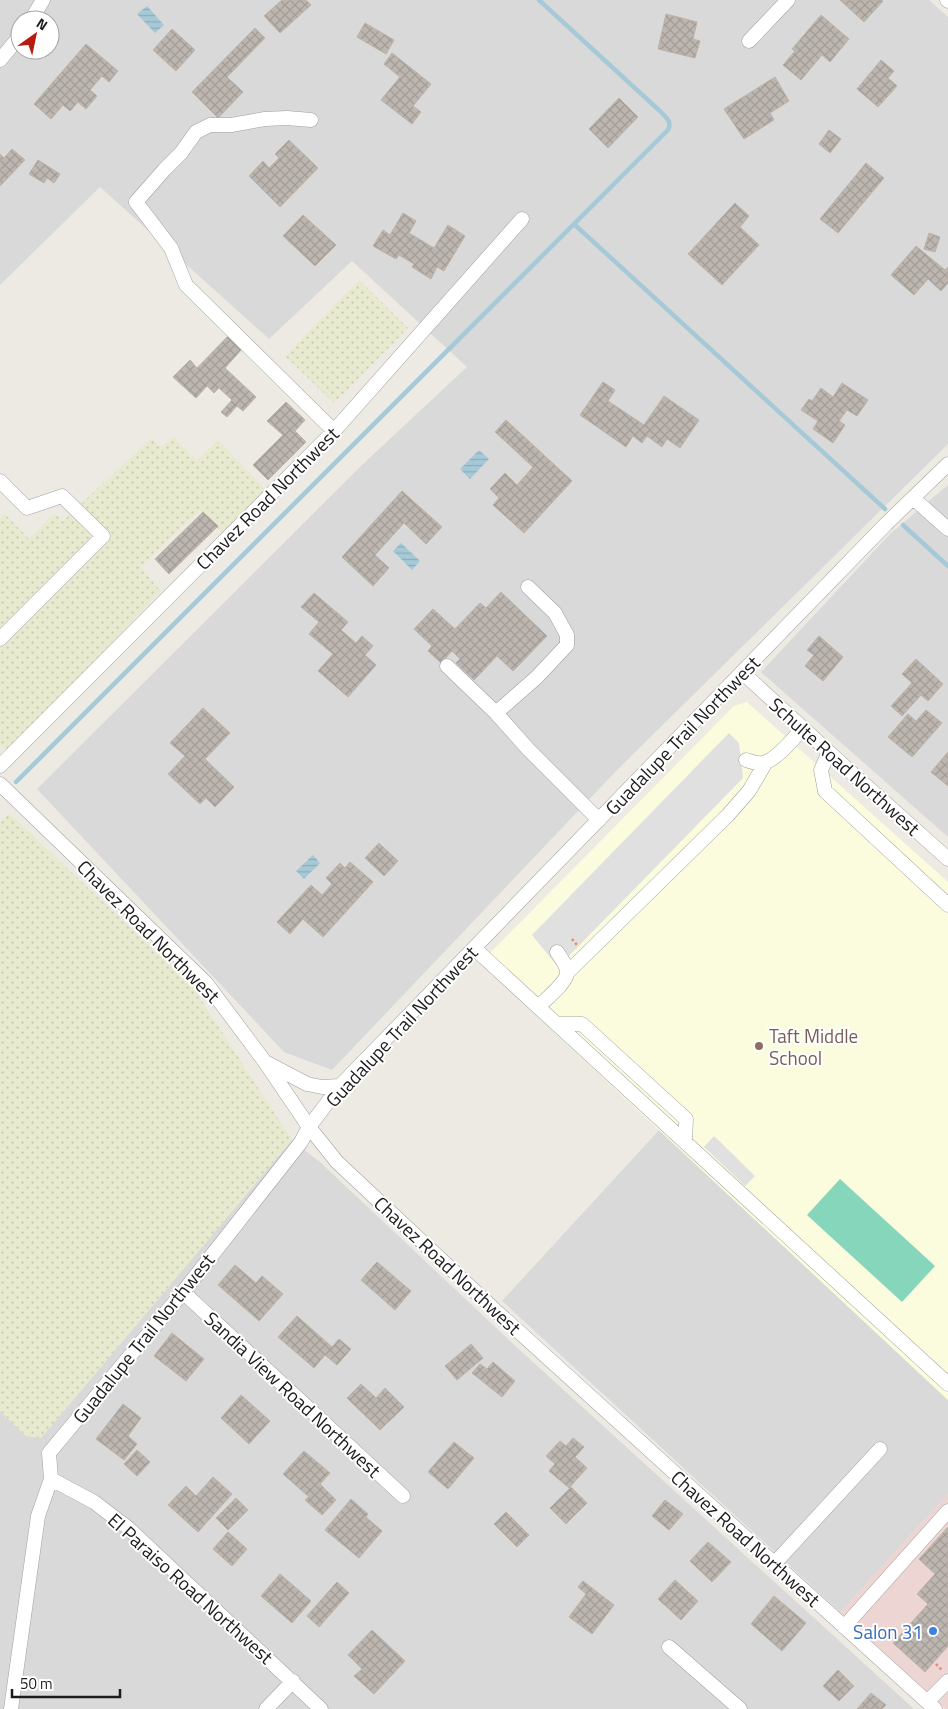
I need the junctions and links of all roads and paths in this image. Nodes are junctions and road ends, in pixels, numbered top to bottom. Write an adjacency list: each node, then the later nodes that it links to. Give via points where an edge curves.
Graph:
1 (788, 0): 2 (street)
2 (749, 41)
3 (10, 48): 4 (street)
4 (0, 60)
5 (311, 120): 7 (street, via 265,119 231,126 210,125 196,132 136,202 171,248 186,285)
6 (522, 219): 7 (street, Chavez Road Northwest)
7 (334, 431): 21 (street, Chavez Road Northwest)
8 (948, 464): 10 (street, Guadalupe Trail Northwest)
9 (0, 481): 13 (street, via 27,508 62,496 103,536)
10 (913, 498): 11 (street); 15 (street, Guadalupe Trail Northwest)
11 (948, 529)
12 (528, 587): 16 (street, via 555,612 567,635 567,645)
13 (0, 639)
14 (447, 666): 16 (street)
15 (743, 673): 17 (street, Schulte Road Northwest); 23 (street, Guadalupe Trail Northwest)
16 (496, 713): 23 (street)
17 (803, 728): 18 (street, Schulte Road Northwest); 20 (street)
18 (829, 752): 24 (street, Schulte Road Northwest); 25 (street, via 821,770 825,791)
19 (746, 760): 20 (street)
20 (766, 762): 28 (street, via 749,791 728,814)
21 (0, 766)
22 (0, 784): 30 (street, Chavez Road Northwest, via 206,983)
23 (599, 820): 26 (street, Guadalupe Trail Northwest)
24 (948, 859)
25 (948, 905)
26 (474, 948): 29 (street); 31 (street, Guadalupe Trail Northwest)
27 (558, 952): 28 (street)
28 (567, 973): 29 (street, via 563,982)
29 (538, 1007): 34 (street)
30 (265, 1062): 31 (street, via 307,1084); 32 (street, Chavez Road Northwest)
31 (340, 1086): 32 (street, Guadalupe Trail Northwest)
32 (309, 1128): 33 (street, Guadalupe Trail Northwest); 39 (street, Chavez Road Northwest, via 337,1162)
33 (183, 1292): 36 (street, Guadalupe Trail Northwest, via 49,1453); 37 (street, Sandia View Road Northwest)
34 (948, 1384)
35 (880, 1449): 39 (street)
36 (51, 1479): 42 (street, El Paraiso Road Northwest, via 94,1502 127,1527); 45 (street, Guadalupe Trail Northwest, via 38,1516)
37 (403, 1496)
38 (948, 1511): 40 (street)
39 (774, 1564): 40 (street, Chavez Road Northwest)
40 (844, 1627): 44 (street, Chavez Road Northwest)
41 (669, 1647): 48 (street)
42 (292, 1681): 46 (street); 47 (street, El Paraiso Road Northwest)
43 (948, 1681): 44 (street)
44 (931, 1706)
45 (11, 1709)
46 (266, 1709)
47 (321, 1709)
48 (740, 1709)

